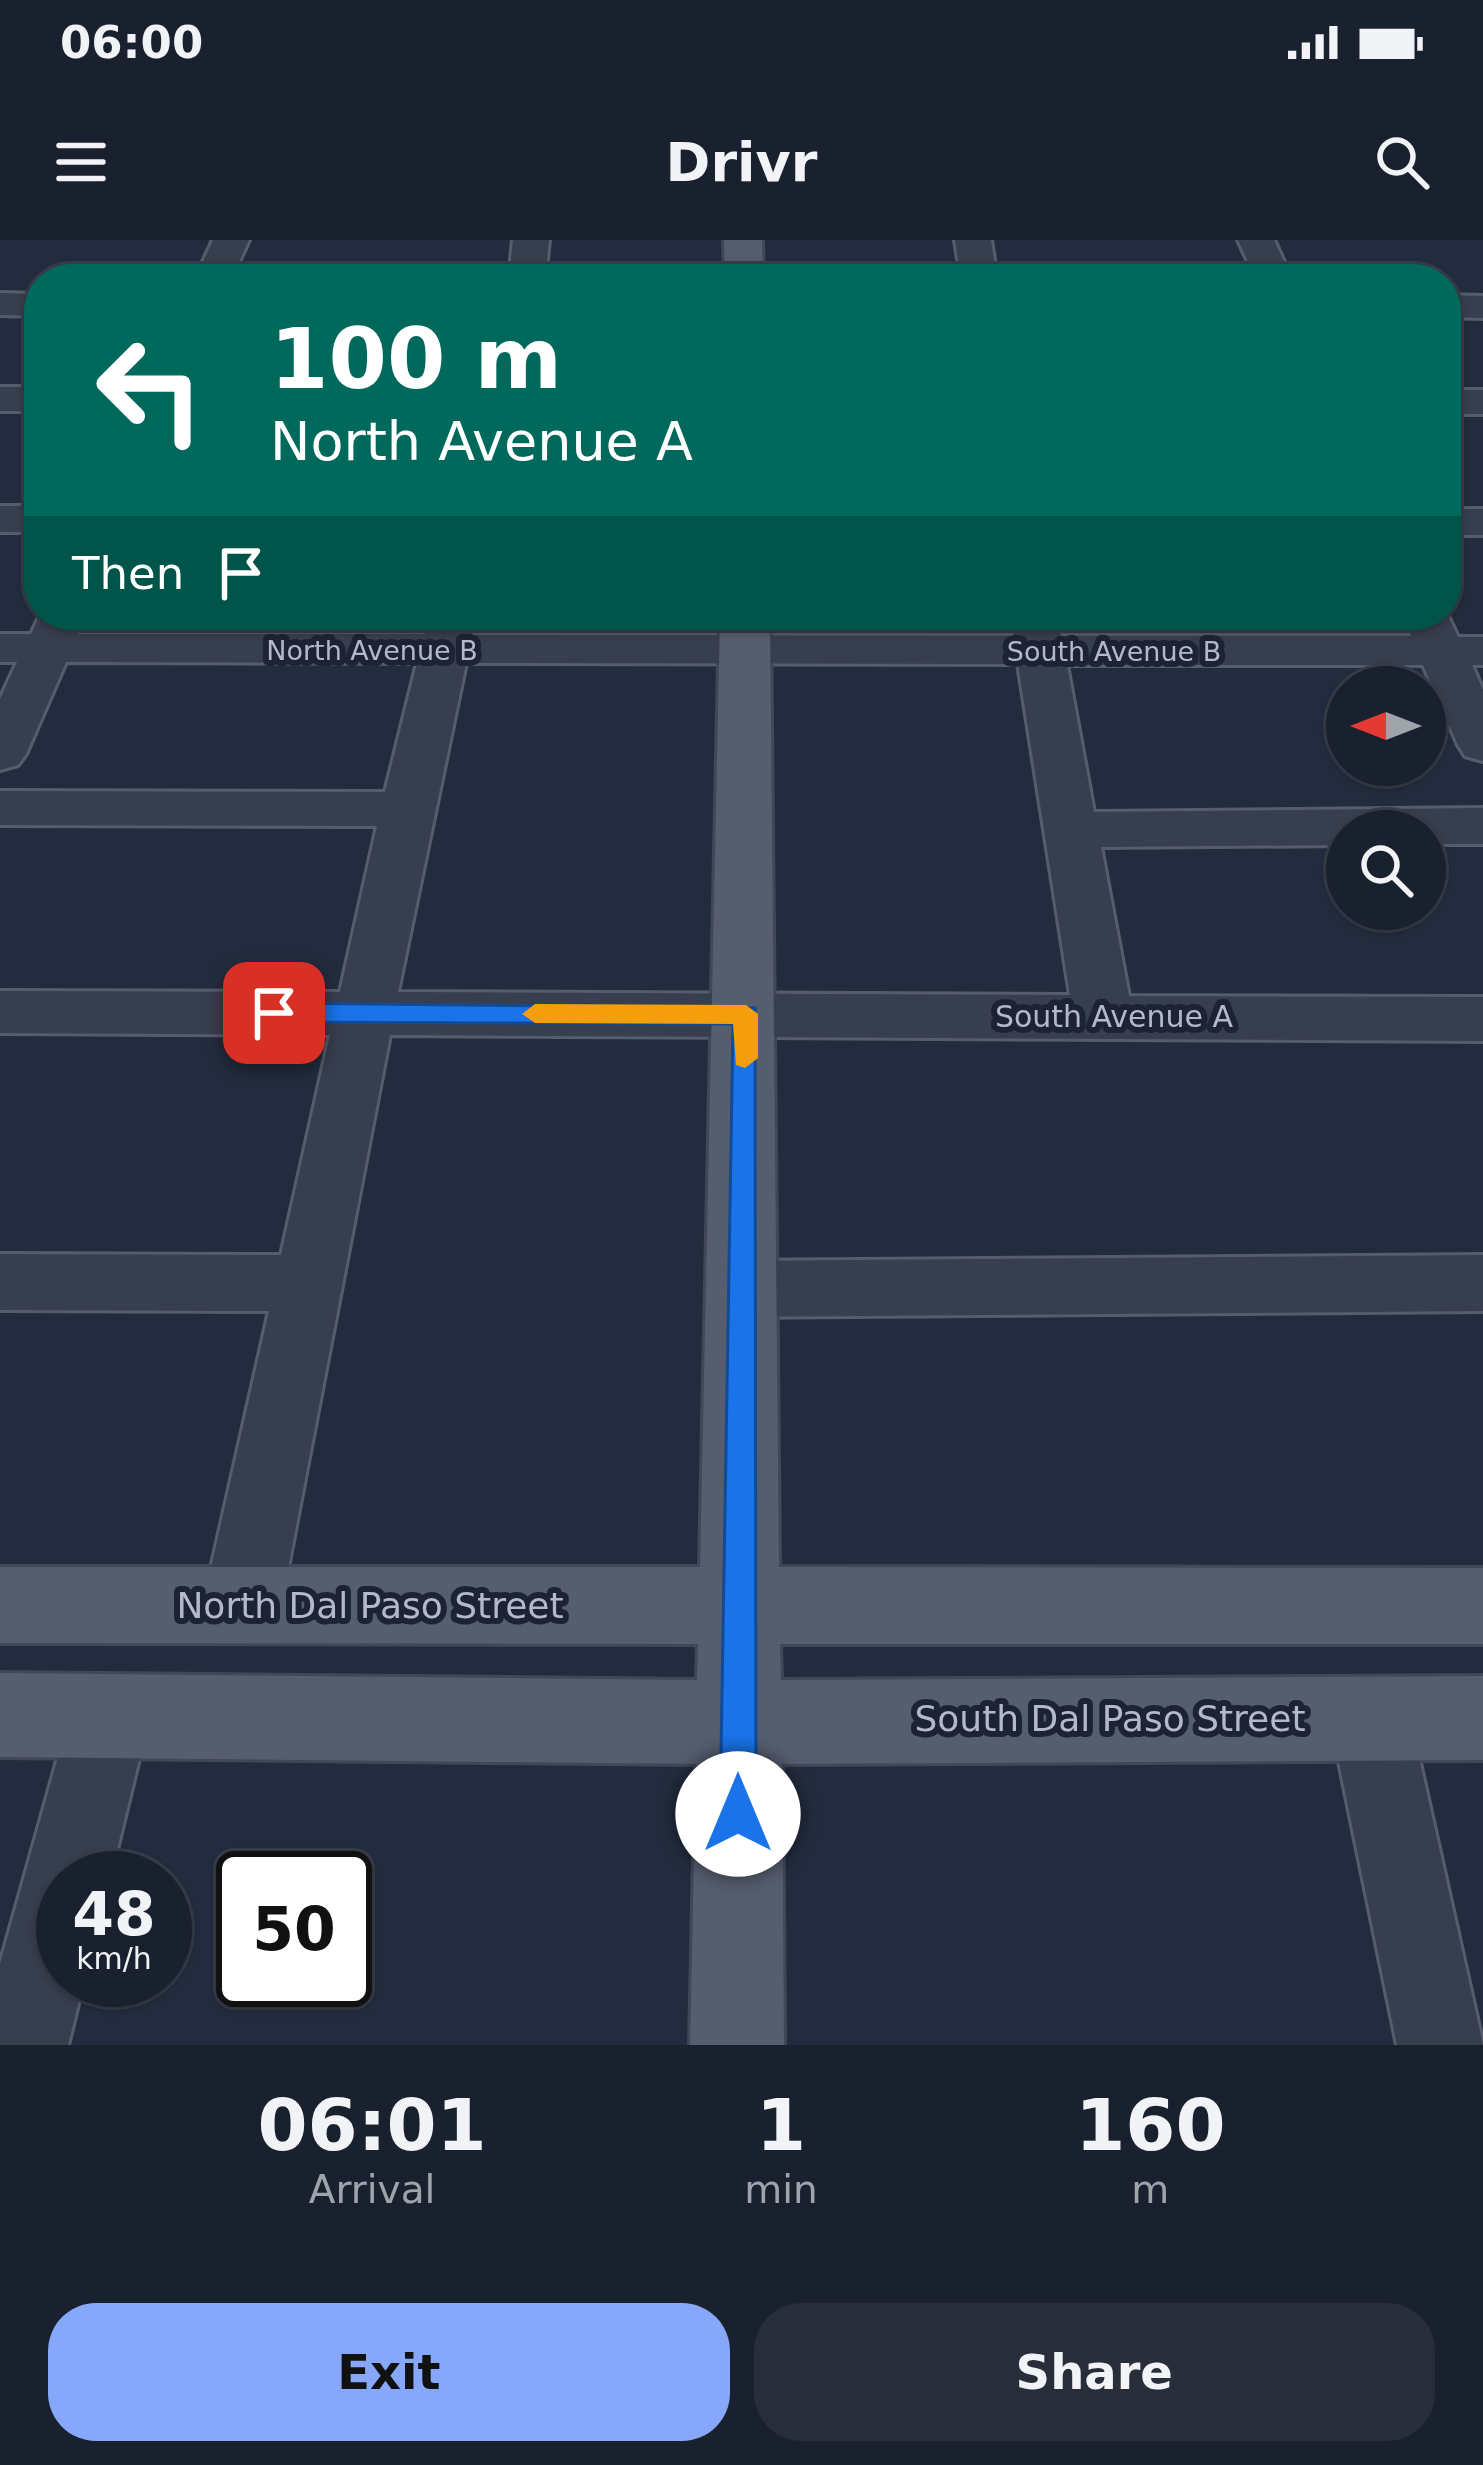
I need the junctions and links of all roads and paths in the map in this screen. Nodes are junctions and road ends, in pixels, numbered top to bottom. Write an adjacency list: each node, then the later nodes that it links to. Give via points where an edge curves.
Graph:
1 (450, 633): 2 (street, North Avenue B); 4 (street, North Avenue B); 9 (street)
2 (745, 633): 3 (street, South Avenue B); 14 (main road)
3 (1037, 633): 5 (street, South Avenue B); 11 (street)
4 (37, 637): 7 (street)
5 (1450, 639): 6 (street)
6 (1483, 745)
7 (0, 754)
8 (0, 808): 9 (street)
9 (407, 809): 13 (street)
10 (1483, 826): 11 (street)
11 (1070, 830): 15 (street)
12 (0, 1012): 13 (street, South Avenue A)
13 (365, 1013): 14 (street, South Avenue A); 19 (street)
14 (746, 1014): 15 (street, South Avenue A); 20 (main road)
15 (1102, 1016): 16 (street, South Avenue A)
16 (1483, 1018)
17 (0, 1282): 19 (street)
18 (1483, 1282): 20 (street)
19 (310, 1283): 21 (street)
20 (743, 1289): 24 (main road)
21 (242, 1604): 22 (main road, North Dal Paso Street); 24 (main road, North Dal Paso Street)
22 (0, 1605)
23 (1483, 1606): 24 (main road)
24 (739, 1607): 29 (main road)
25 (0, 1715): 26 (main road)
26 (109, 1718): 29 (main road); 30 (street)
27 (1370, 1718): 28 (main road, South Dal Paso Street); 29 (main road, South Dal Paso Street); 34 (street)
28 (1483, 1718)
29 (738, 1722): 33 (main road)
30 (74, 1851)
31 (36, 1995): 32 (street)
32 (23, 2045)
33 (737, 2045)
34 (1442, 2045)

